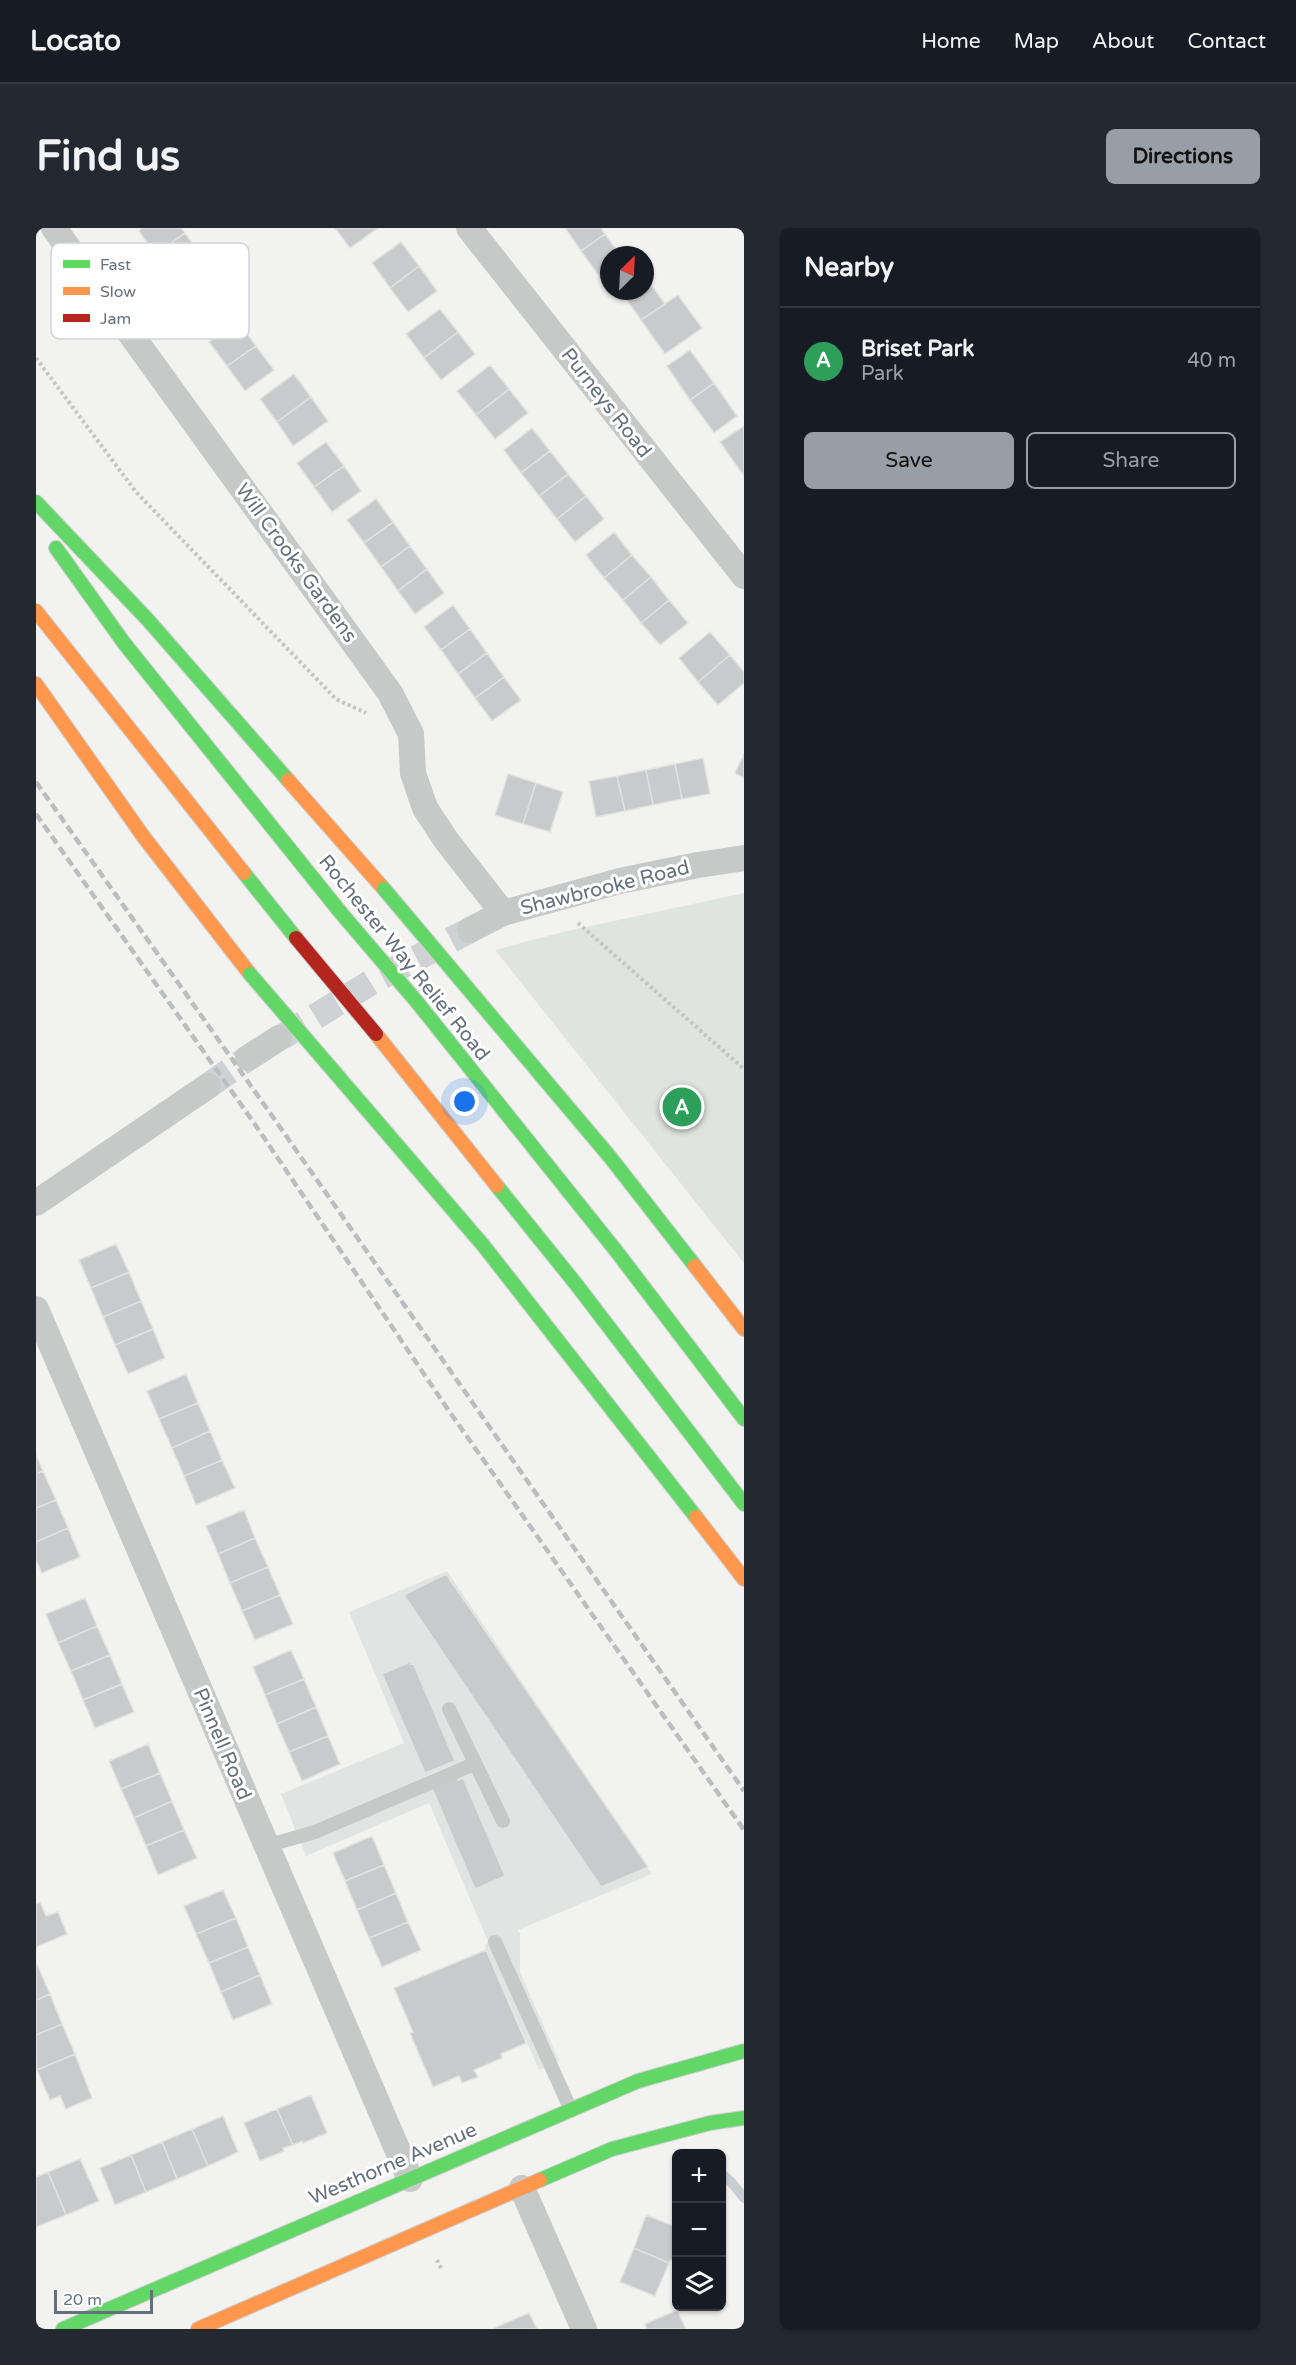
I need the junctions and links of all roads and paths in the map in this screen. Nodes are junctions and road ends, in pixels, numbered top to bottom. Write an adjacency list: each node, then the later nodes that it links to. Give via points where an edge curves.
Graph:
1 (54, 228): 3 (street, Will Crooks Gardens)
2 (470, 228): 8 (street, Purneys Road)
3 (65, 243)
4 (134, 339): 14 (street, Will Crooks Gardens, via 390,693 411,735 413,772 426,808)
5 (36, 358): 11 (path, via 136,492 336,699)
6 (36, 502): 22 (highway, bridge, via 148,620 384,889 610,1157)
7 (43, 530): 23 (highway, Rochester Way Relief Road, bridge, via 124,643 617,1252)
8 (744, 576)
9 (36, 611): 24 (highway, bridge, via 584,1294)
10 (36, 684): 25 (highway, bridge, via 142,836 250,974 483,1245)
11 (368, 714)
12 (744, 858): 13 (street, Shawbrooke Road, via 631,879)
13 (552, 899): 14 (street, Shawbrooke Road); 18 (path)
14 (503, 914): 15 (street, Shawbrooke Road)
15 (470, 930)
16 (279, 1038): 17 (street)
17 (248, 1058)
18 (744, 1069)
19 (208, 1086): 20 (street)
20 (36, 1203)
21 (36, 1309): 29 (street, Pinnell Road)
22 (744, 1329)
23 (744, 1419)
24 (744, 1504)
25 (744, 1579)
26 (448, 1709): 27 (lane)
27 (474, 1764): 28 (lane); 29 (lane, via 315,1832)
28 (503, 1821)
29 (266, 1846): 34 (street, Pinnell Road)
30 (495, 1942): 32 (lane)
31 (744, 2050): 32 (highway, Westhorne Avenue, via 638,2081)
32 (571, 2110): 34 (highway, Westhorne Avenue)
33 (744, 2118): 35 (highway, via 612,2149)
34 (410, 2179): 36 (highway, Westhorne Avenue)
35 (522, 2188): 37 (highway); 38 (street)
36 (63, 2329)
37 (198, 2329)
38 (584, 2329)

